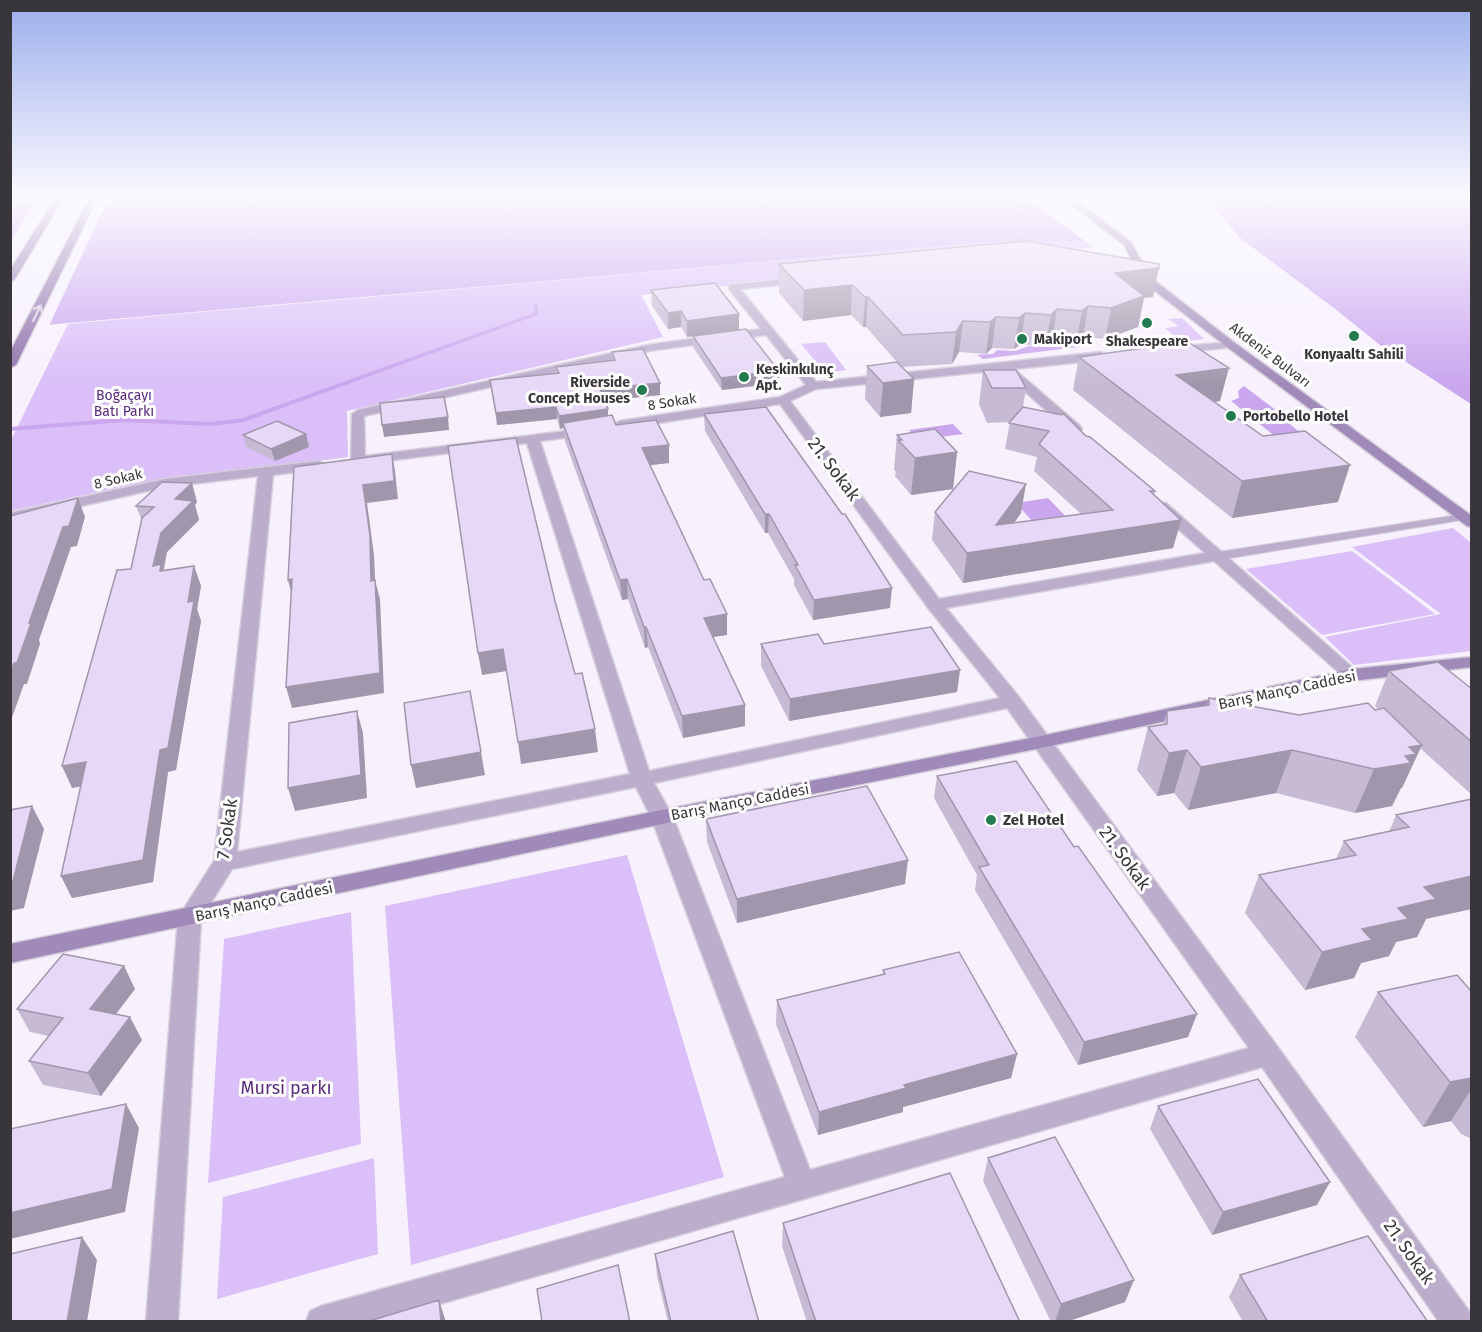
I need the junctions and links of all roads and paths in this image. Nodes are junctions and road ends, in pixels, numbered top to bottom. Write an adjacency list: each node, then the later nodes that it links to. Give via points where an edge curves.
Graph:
1 (22, 259): 4 (main road)
2 (63, 259): 10 (main road, one-way to 2)
3 (1135, 259): 7 (main road, Akdeniz Bulvarı, via 1146,279)
4 (10, 279)
5 (811, 280): 6 (street, via 732,287)
6 (770, 331): 12 (street); 16 (street, via 648,348 358,414)
7 (1231, 345): 8 (street); 20 (main road, Akdeniz Bulvarı)
8 (1162, 351)
9 (1116, 355): 11 (street, 8 Sokak)
10 (10, 365)
11 (1003, 365): 12 (street, 8 Sokak); 14 (street)
12 (813, 386): 13 (street, 8 Sokak)
13 (783, 400): 15 (street, 8 Sokak); 22 (street, 21. Sokak)
14 (1083, 437)
15 (533, 439): 16 (street, 8 Sokak); 27 (street)
16 (347, 462): 17 (street, 8 Sokak)
17 (266, 472): 19 (street, 8 Sokak, via 165,483); 29 (street, 7 Sokak)
18 (1146, 492): 21 (street)
19 (10, 518)
20 (1468, 520): 21 (lane)
21 (1218, 556): 22 (street); 24 (street)
22 (935, 605): 25 (street, 21. Sokak)
23 (1472, 662): 24 (main road, Barış Manço Caddesi)
24 (1352, 675): 26 (main road, Barış Manço Caddesi)
25 (1012, 701): 26 (street, 21. Sokak); 27 (street)
26 (1041, 742): 28 (main road, Barış Manço Caddesi); 32 (street, 21. Sokak)
27 (642, 779): 28 (street); 29 (street)
28 (662, 817): 30 (main road, Barış Manço Caddesi); 33 (street)
29 (225, 862): 30 (street, 7 Sokak)
30 (189, 918): 31 (main road, Barış Manço Caddesi); 34 (street, 7 Sokak)
31 (10, 954)
32 (1268, 1054): 33 (street); 36 (street, 21. Sokak)
33 (802, 1186): 35 (street)
34 (162, 1322)
35 (321, 1322)
36 (1458, 1322)

